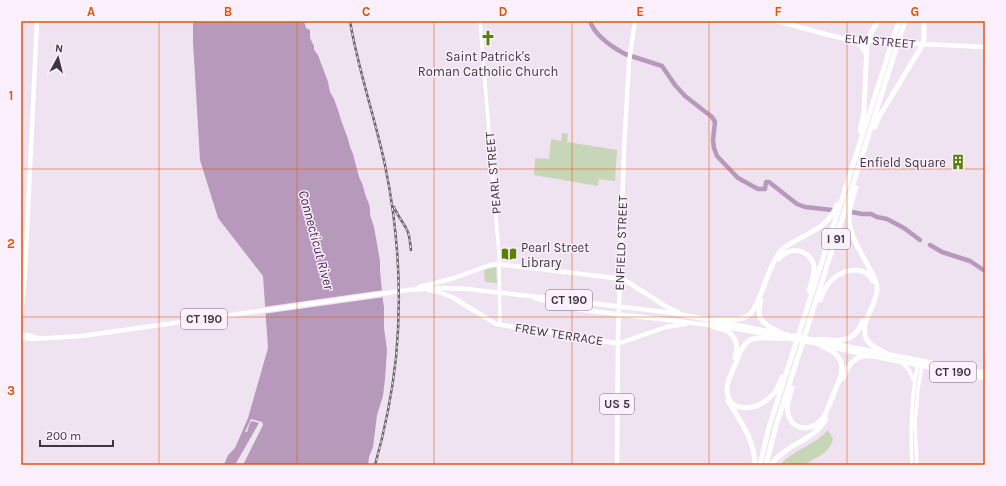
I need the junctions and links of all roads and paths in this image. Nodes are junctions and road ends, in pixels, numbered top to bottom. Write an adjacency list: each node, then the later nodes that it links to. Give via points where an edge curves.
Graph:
1 (37, 21): 23 (main road)
2 (480, 21): 18 (street, PEARL STREET)
3 (635, 21): 19 (main road, ENFIELD STREET / US 5, via 629,58)
4 (777, 21): 9 (main road, ELM STREET)
5 (878, 21): 10 (highway)
6 (898, 21): 15 (highway, I 91)
7 (905, 21): 14 (highway, I 91)
8 (924, 21): 11 (highway)
9 (848, 39): 10 (main road, ELM STREET); 13 (highway, via 862,46)
10 (868, 40): 11 (main road, ELM STREET); 13 (highway)
11 (923, 44): 12 (main road, ELM STREET); 14 (highway)
12 (985, 47)
13 (866, 55): 15 (highway, via 864,112)
14 (869, 135): 16 (highway, I 91)
15 (856, 154): 17 (highway, I 91)
16 (861, 161): 25 (highway, I 91); 35 (highway, via 850,212 850,226 853,238 877,286 865,325 865,335 871,345)
17 (844, 192): 26 (highway, I 91); 27 (highway, via 831,217 824,224 779,252 756,306 750,314 738,319)
18 (500, 264): 19 (main road); 21 (main road, via 492,264 460,277); 29 (street, PEARL STREET)
19 (620, 279): 24 (main road, via 670,309); 34 (main road, ENFIELD STREET / US 5)
20 (423, 289): 21 (main road, CT 190); 22 (main road, CT 190, via 463,289); 29 (main road, FREW TERRACE, via 449,296)
21 (407, 290): 31 (main road, CT 190, via 86,336 31,339)
22 (526, 296): 24 (main road, CT 190); 28 (main road, CT 190, via 587,310)
23 (21, 315)
24 (688, 316): 27 (main road, CT 190)
25 (811, 317): 33 (highway, via 826,287 839,274 857,270 871,278 874,293 857,332 846,339 821,339); 36 (highway, I 91)
26 (804, 319): 30 (highway, via 814,265 805,253 790,250 782,254 777,261 759,307 764,323); 40 (highway, I 91)
27 (710, 322): 28 (main road, CT 190); 30 (main road, CT 190); 32 (main road, CT 190); 46 (highway, via 729,332 736,342 737,352 725,382 724,392 750,439)
28 (696, 323): 34 (main road, via 669,326)
29 (500, 325): 34 (main road, FREW TERRACE)
30 (783, 334): 32 (main road, CT 190)
31 (21, 336)
32 (789, 337): 33 (main road, CT 190); 40 (highway, via 757,338 745,344 728,383 728,396 732,403 741,407 758,406 773,394)
33 (814, 342): 35 (main road, CT 190); 36 (highway, via 836,354 842,371 824,417 809,428 796,425 788,412); 37 (main road, CT 190)
34 (618, 343): 45 (main road, ENFIELD STREET / US 5)
35 (887, 354): 39 (main road, CT 190)
36 (799, 356): 48 (highway, I 91)
37 (873, 356): 38 (main road, CT 190); 49 (highway, via 862,357 851,363 823,424 782,453)
38 (898, 361): 39 (main road, CT 190); 42 (street, via 909,370)
39 (920, 363): 41 (main road, CT 190); 42 (street); 44 (street)
40 (787, 370): 47 (highway, I 91)
41 (981, 375)
42 (915, 382): 43 (street)
43 (911, 434): 44 (street); 50 (street)
44 (915, 434): 51 (street)
45 (617, 465)
46 (755, 465)
47 (760, 465)
48 (766, 465)
49 (771, 465)
50 (912, 465)
51 (917, 465)

